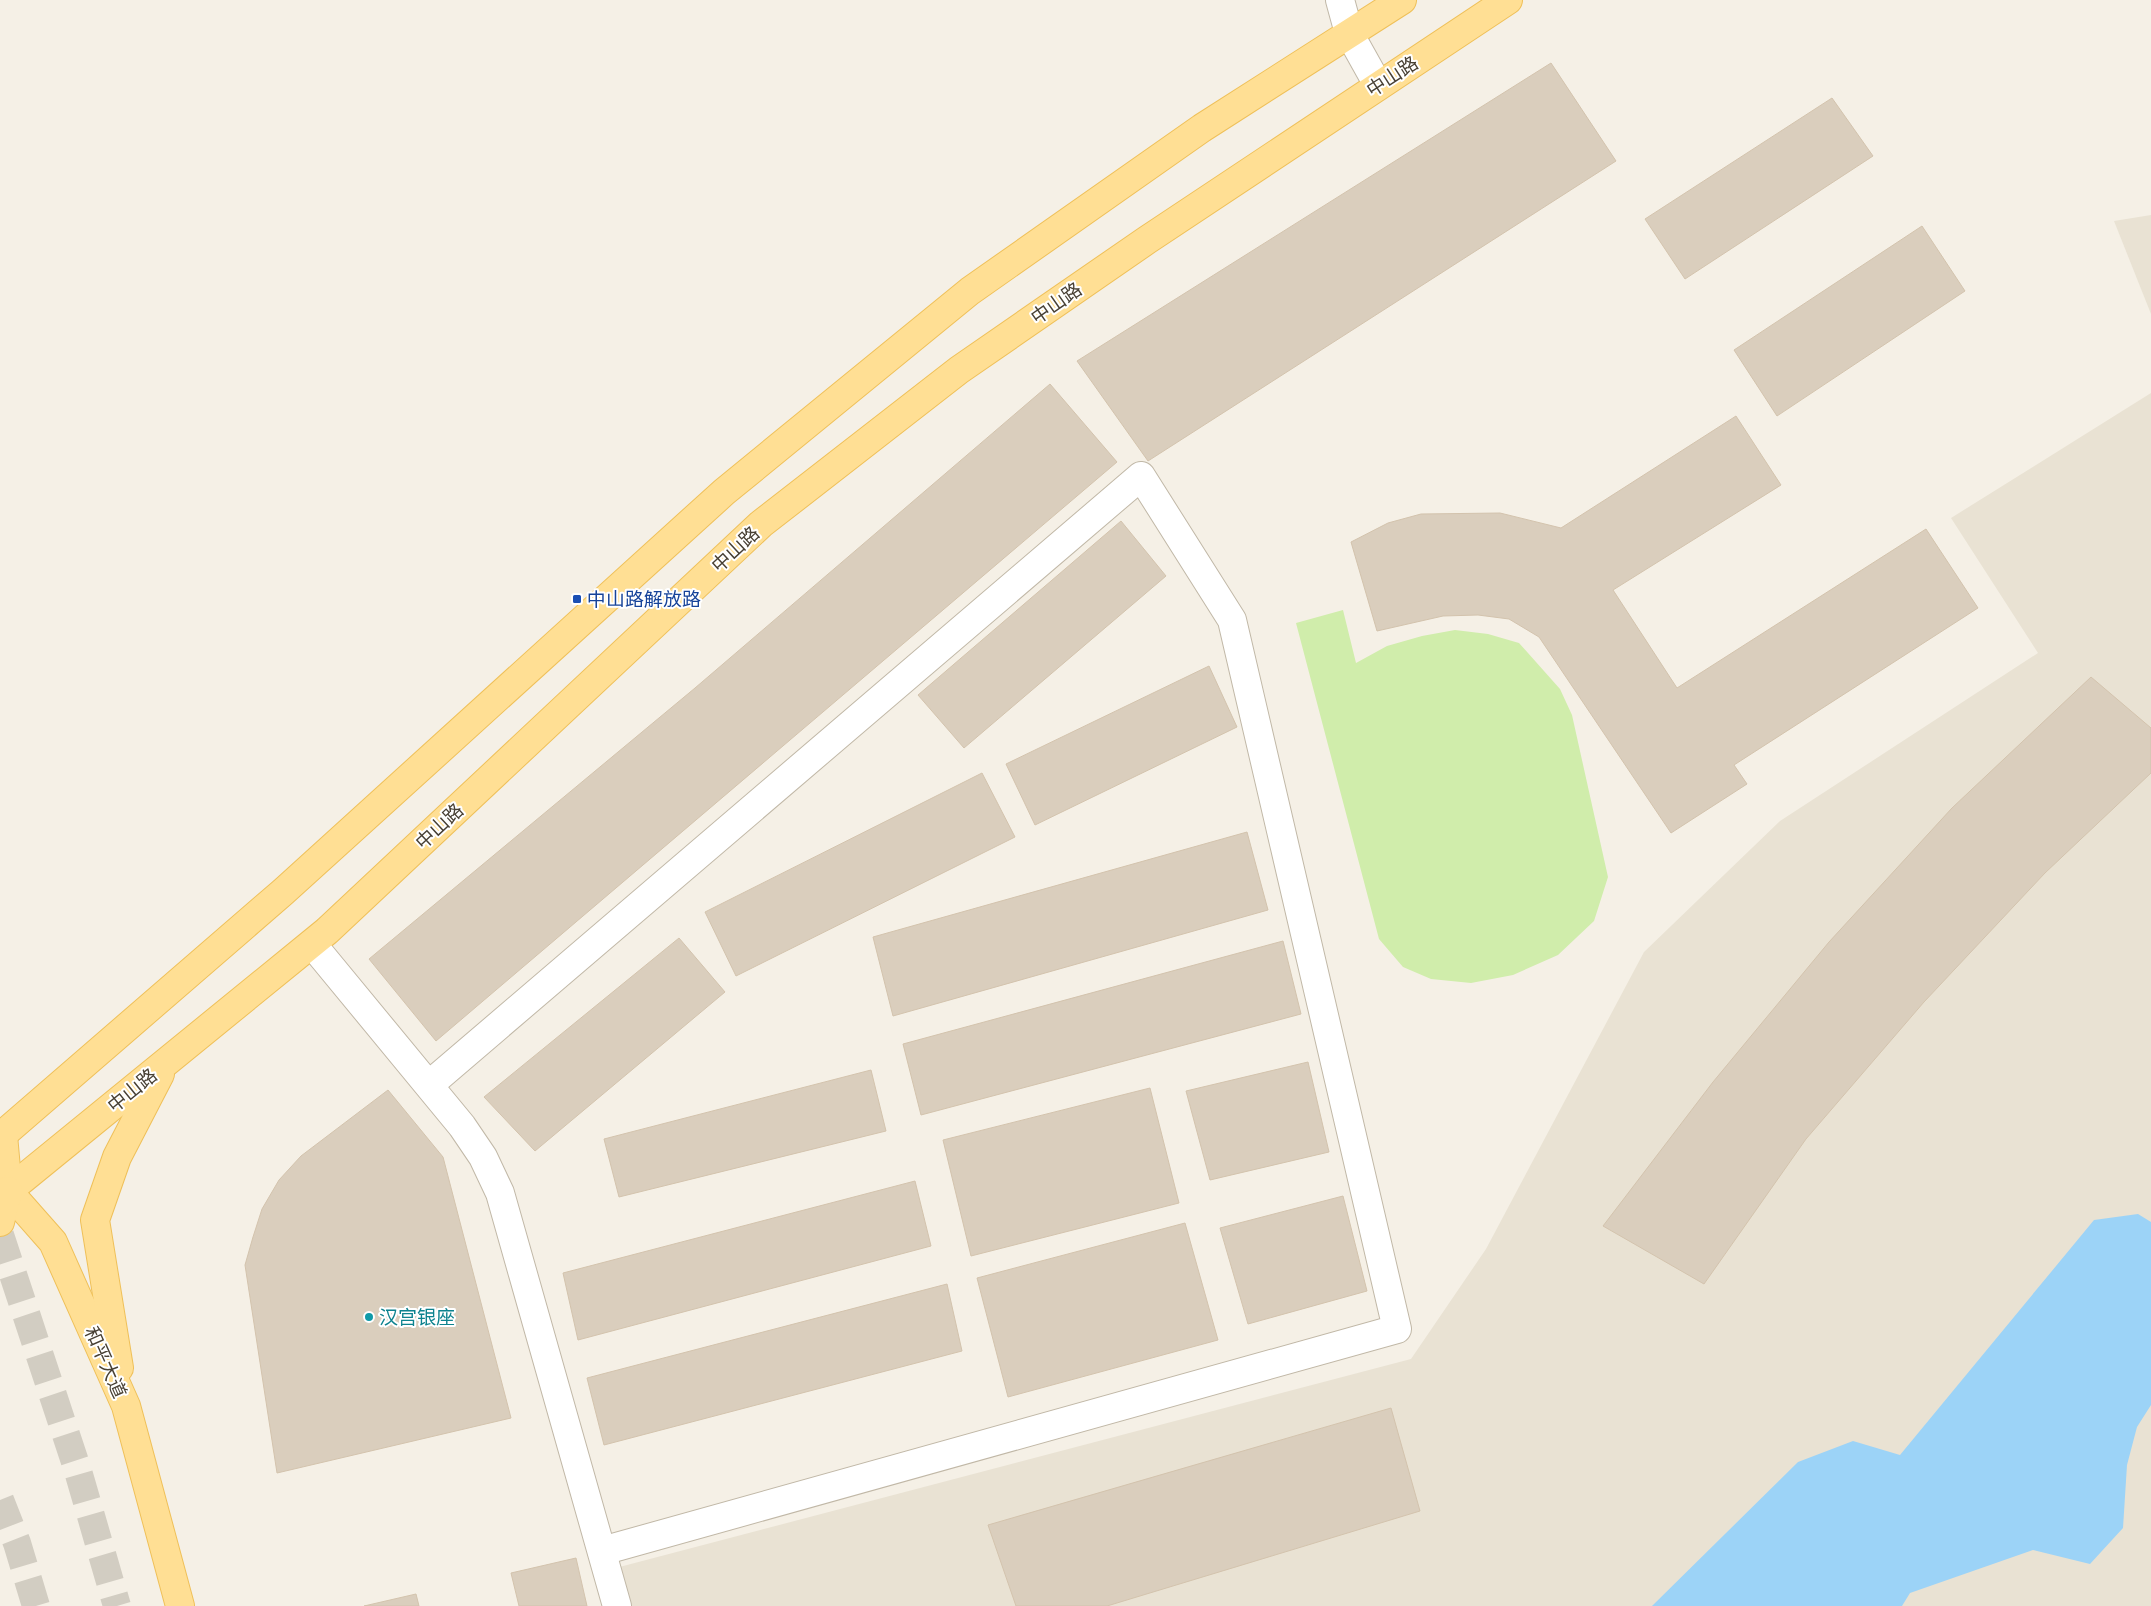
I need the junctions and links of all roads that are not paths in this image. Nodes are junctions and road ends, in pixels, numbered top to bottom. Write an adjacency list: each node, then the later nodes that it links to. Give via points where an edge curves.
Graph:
1 (1340, 0): 4 (street)
2 (1402, 0): 4 (main road)
3 (1508, 0): 5 (main road, 中山路)
4 (1349, 33): 5 (street); 9 (main road, via 1202,128 970,290 747,473 283,892)
5 (1378, 85): 6 (main road, 中山路, via 959,370 761,524)
6 (312, 944): 7 (main road, 中山路); 8 (street)
7 (166, 1063): 10 (main road, 中山路); 12 (main road, via 117,1157 95,1220)
8 (429, 1086): 13 (street, via 483,1156 500,1193); 13 (street, via 1141,476 1232,620 1397,1329)
9 (1, 1132): 10 (main road)
10 (4, 1193): 11 (main road); 12 (main road, 和平大道, via 53,1242)
11 (0, 1222)
12 (126, 1406): 14 (main road, 和平大道)
13 (602, 1551): 15 (street)
14 (180, 1606)
15 (617, 1606)

